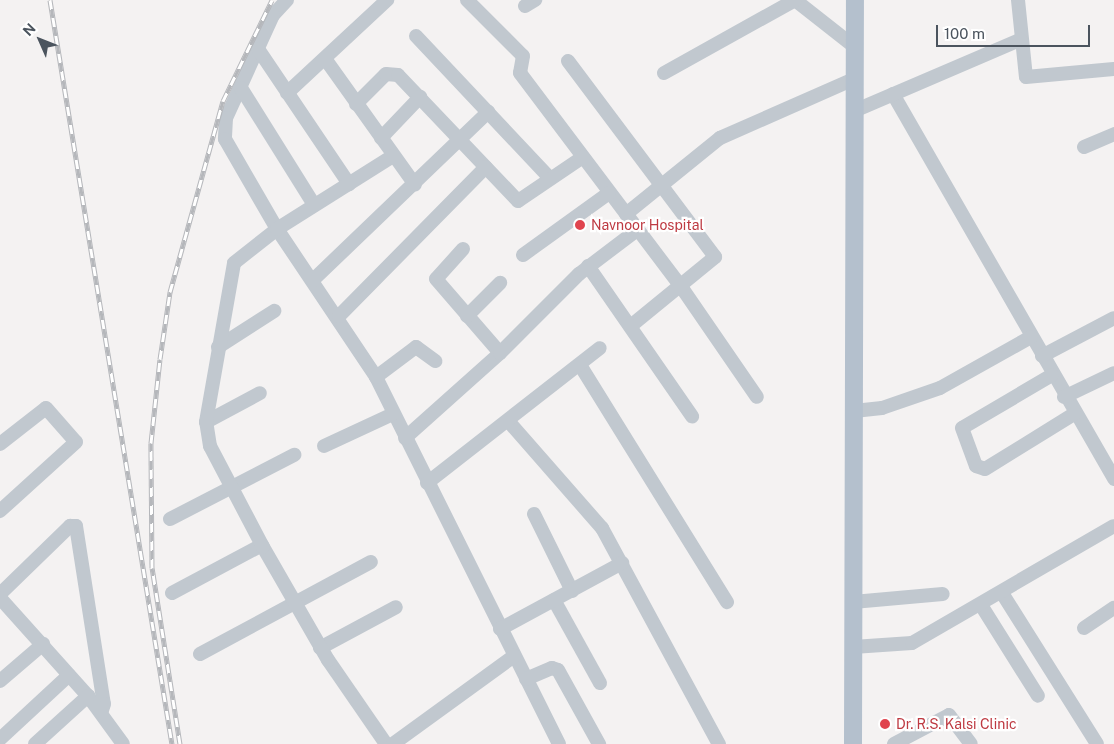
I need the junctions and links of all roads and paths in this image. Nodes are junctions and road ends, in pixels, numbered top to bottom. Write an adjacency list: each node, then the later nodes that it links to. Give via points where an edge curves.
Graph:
1 (287, 0): 10 (street, via 273,15)
2 (387, 0): 11 (street)
3 (795, 0): 9 (street); 14 (street)
4 (855, 0): 9 (main road)
5 (1018, 0): 8 (street)
6 (470, 1): 28 (street, via 523,56 520,73)
7 (416, 36): 22 (street)
8 (1020, 40): 13 (street, via 1022,70 1030,78); 18 (street)
9 (855, 47): 15 (main road)
10 (258, 49): 16 (street); 17 (street)
11 (326, 60): 17 (street); 20 (street)
12 (568, 61): 33 (street)
13 (1114, 69)
14 (664, 74)
15 (854, 79): 21 (main road); 33 (street, via 732,131)
16 (241, 88): 35 (street); 37 (street, via 226,118 225,139)
17 (287, 93): 31 (street)
18 (893, 94): 21 (street); 50 (street)
19 (420, 97): 20 (street, via 390,73); 24 (street); 25 (street)
20 (356, 104): 24 (street)
21 (854, 111): 63 (main road)
22 (488, 112): 25 (street); 30 (street)
23 (1114, 134): 26 (street)
24 (381, 138): 27 (street)
25 (460, 139): 29 (street); 32 (street)
26 (1084, 147)
27 (393, 156): 31 (street); 32 (street)
28 (583, 157): 30 (street); 34 (street)
29 (486, 167): 30 (street, via 518,201); 46 (street)
30 (549, 177)
31 (349, 184): 35 (street)
32 (415, 185): 42 (street)
33 (660, 185): 36 (street); 44 (street, via 715,257)
34 (609, 193): 36 (street); 40 (street)
35 (314, 205): 37 (street)
36 (626, 214): 38 (street)
37 (276, 229): 42 (street); 51 (street, via 234,263)
38 (637, 230): 41 (street); 44 (street)
39 (463, 249): 47 (street, via 436,278)
40 (523, 256)
41 (588, 266): 49 (street); 53 (street)
42 (313, 280): 46 (street)
43 (500, 283): 47 (street)
44 (682, 288): 49 (street); 61 (street)
45 (274, 311): 51 (street)
46 (339, 316): 59 (street)
47 (467, 316): 53 (street)
48 (1114, 318): 54 (street)
49 (632, 325): 66 (street)
50 (1031, 337): 54 (street); 63 (street, via 940,388 882,408)
51 (218, 347): 67 (street)
52 (600, 348): 56 (street)
53 (500, 353): 69 (street)
54 (1042, 356): 58 (street)
55 (435, 361): 59 (street, via 416,347)
56 (580, 365): 68 (street); 89 (street)
57 (1114, 373): 62 (street)
58 (1052, 375): 62 (street); 65 (street, via 962,428 976,466 985,469)
59 (376, 377): 64 (street)
60 (260, 393): 67 (street)
61 (757, 397)
62 (1064, 398): 65 (street)
63 (854, 411): 90 (main road)
64 (394, 414): 69 (street); 71 (street)
65 (1074, 414): 73 (street)
66 (692, 416)
67 (206, 422): 75 (street, via 210,446)
68 (510, 423): 74 (street); 82 (street, via 602,528)
69 (405, 438): 74 (street)
70 (0, 444): 76 (street, via 46,408 76,442)
71 (324, 446)
72 (294, 455): 75 (street)
73 (1114, 479)
74 (427, 483): 96 (street)
75 (231, 488): 78 (street); 80 (street)
76 (0, 511)
77 (534, 514): 83 (street)
78 (170, 519)
79 (1114, 526): 85 (street)
80 (262, 545): 84 (street); 91 (street)
81 (371, 562): 91 (street)
82 (622, 563): 83 (street); 116 (street)
83 (572, 591): 88 (street)
84 (172, 593)
85 (1002, 593): 92 (street); 120 (street)
86 (943, 594): 90 (street)
87 (0, 596): 97 (street); 108 (street, via 70,526 76,526 104,704)
88 (554, 600): 96 (street); 105 (street)
89 (727, 602)
90 (854, 602): 98 (main road)
91 (295, 604): 99 (street); 100 (street)
92 (981, 605): 98 (street, via 912,643); 107 (street)
93 (396, 607): 99 (street)
94 (1114, 608): 95 (street)
95 (1084, 628)
96 (500, 629): 101 (street)
97 (43, 644): 102 (street); 104 (street)
98 (853, 647): 117 (main road)
99 (320, 648): 112 (street)
100 (200, 654)
101 (514, 656): 103 (street); 113 (street)
102 (69, 675): 106 (street); 109 (street)
103 (526, 679): 114 (street); 115 (street, via 552,668 558,670)
104 (0, 681)
105 (600, 683)
106 (88, 696): 108 (street); 110 (street)
107 (1038, 696)
108 (101, 713): 111 (street)
109 (0, 739)
110 (35, 744)
111 (123, 744)
112 (386, 744)
113 (393, 744)
114 (559, 744)
115 (599, 744)
116 (719, 744)
117 (853, 744)
118 (894, 744): 119 (street, via 949,715)
119 (971, 744)
120 (1097, 744)

